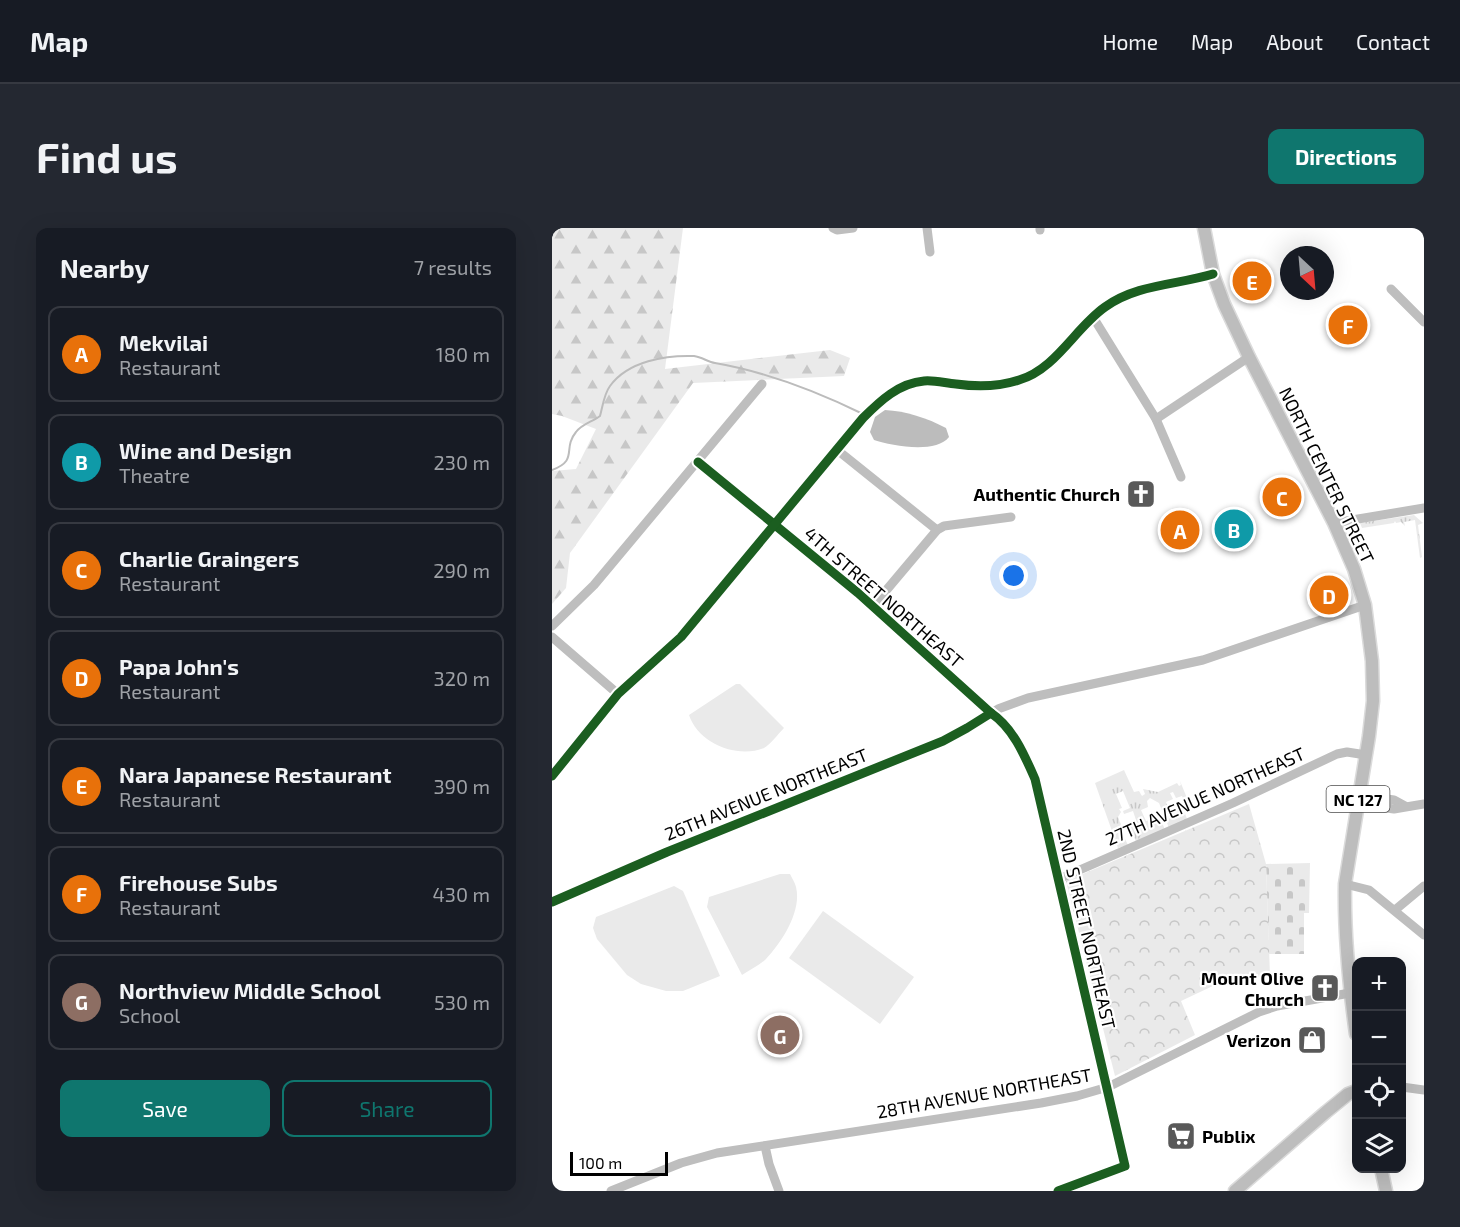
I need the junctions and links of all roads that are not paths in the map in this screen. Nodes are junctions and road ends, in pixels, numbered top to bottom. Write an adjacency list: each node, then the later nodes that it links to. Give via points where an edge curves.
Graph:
1 (833, 228): 2 (street)
2 (853, 228)
3 (927, 228): 5 (street)
4 (1204, 228): 6 (main road, NORTH CENTER STREET / NC 127)
5 (930, 252)
6 (1213, 274): 8 (street, via 1130,293); 10 (main road, NORTH CENTER STREET / NC 127)
7 (1391, 289): 9 (street)
8 (1093, 317): 12 (street); 13 (street, via 1051,360 1020,380 986,387 922,381 903,387 874,407)
9 (1424, 322)
10 (1249, 357): 12 (street); 18 (main road, NORTH CENTER STREET / NC 127)
11 (762, 384): 14 (street)
12 (1156, 419): 15 (street)
13 (836, 449): 19 (street); 20 (street)
14 (698, 462): 19 (street, 4TH STREET NORTHEAST); 23 (street, via 594,585)
15 (1181, 477)
16 (1424, 508): 18 (street)
17 (1011, 517): 20 (street)
18 (1334, 523): 21 (main road, NORTH CENTER STREET / NC 127)
19 (774, 525): 22 (street, 4TH STREET NORTHEAST); 25 (street, via 681,637)
20 (937, 530): 22 (street)
21 (1365, 605): 26 (street, 26TH AVENUE NORTHEAST, via 1203,660 1028,698); 27 (main road, NORTH CENTER STREET / NC 127, via 1373,683)
22 (873, 606): 26 (street, 4TH STREET NORTHEAST)
23 (552, 626)
24 (552, 637): 25 (street)
25 (618, 694): 28 (street)
26 (991, 713): 31 (street, 2ND STREET NORTHEAST, via 1014,737 1035,778); 34 (street, 26TH AVENUE NORTHEAST, via 943,741)
27 (1366, 755): 29 (main road, NORTH CENTER STREET / NC 127); 31 (street, 27TH AVENUE NORTHEAST, via 1337,754)
28 (552, 776)
29 (1358, 799): 30 (street, via 1405,806); 32 (main road, NORTH CENTER STREET / NC 127)
30 (1424, 804)
31 (1059, 879): 39 (street, 2ND STREET NORTHEAST)
32 (1345, 884): 35 (street, via 1369,890); 37 (main road, NORTH CENTER STREET / NC 127)
33 (1424, 886): 35 (street)
34 (552, 902)
35 (1395, 910): 36 (street)
36 (1424, 935)
37 (1350, 993): 38 (main road, NORTH CENTER STREET / NC 127); 39 (street, 28TH AVENUE NORTHEAST, via 1259,1012)
38 (1353, 1011)
39 (1108, 1087): 43 (street, 28TH AVENUE NORTHEAST, via 1041,1103); 47 (street, 2ND STREET NORTHEAST, via 1125,1166)
40 (1406, 1088): 41 (street)
41 (1424, 1090)
42 (1352, 1092): 48 (main road)
43 (765, 1146): 45 (street, 28TH AVENUE NORTHEAST, via 701,1157); 46 (street)
44 (1382, 1173): 49 (main road)
45 (611, 1191)
46 (779, 1191)
47 (1058, 1191)
48 (1234, 1191)
49 (1386, 1191)

